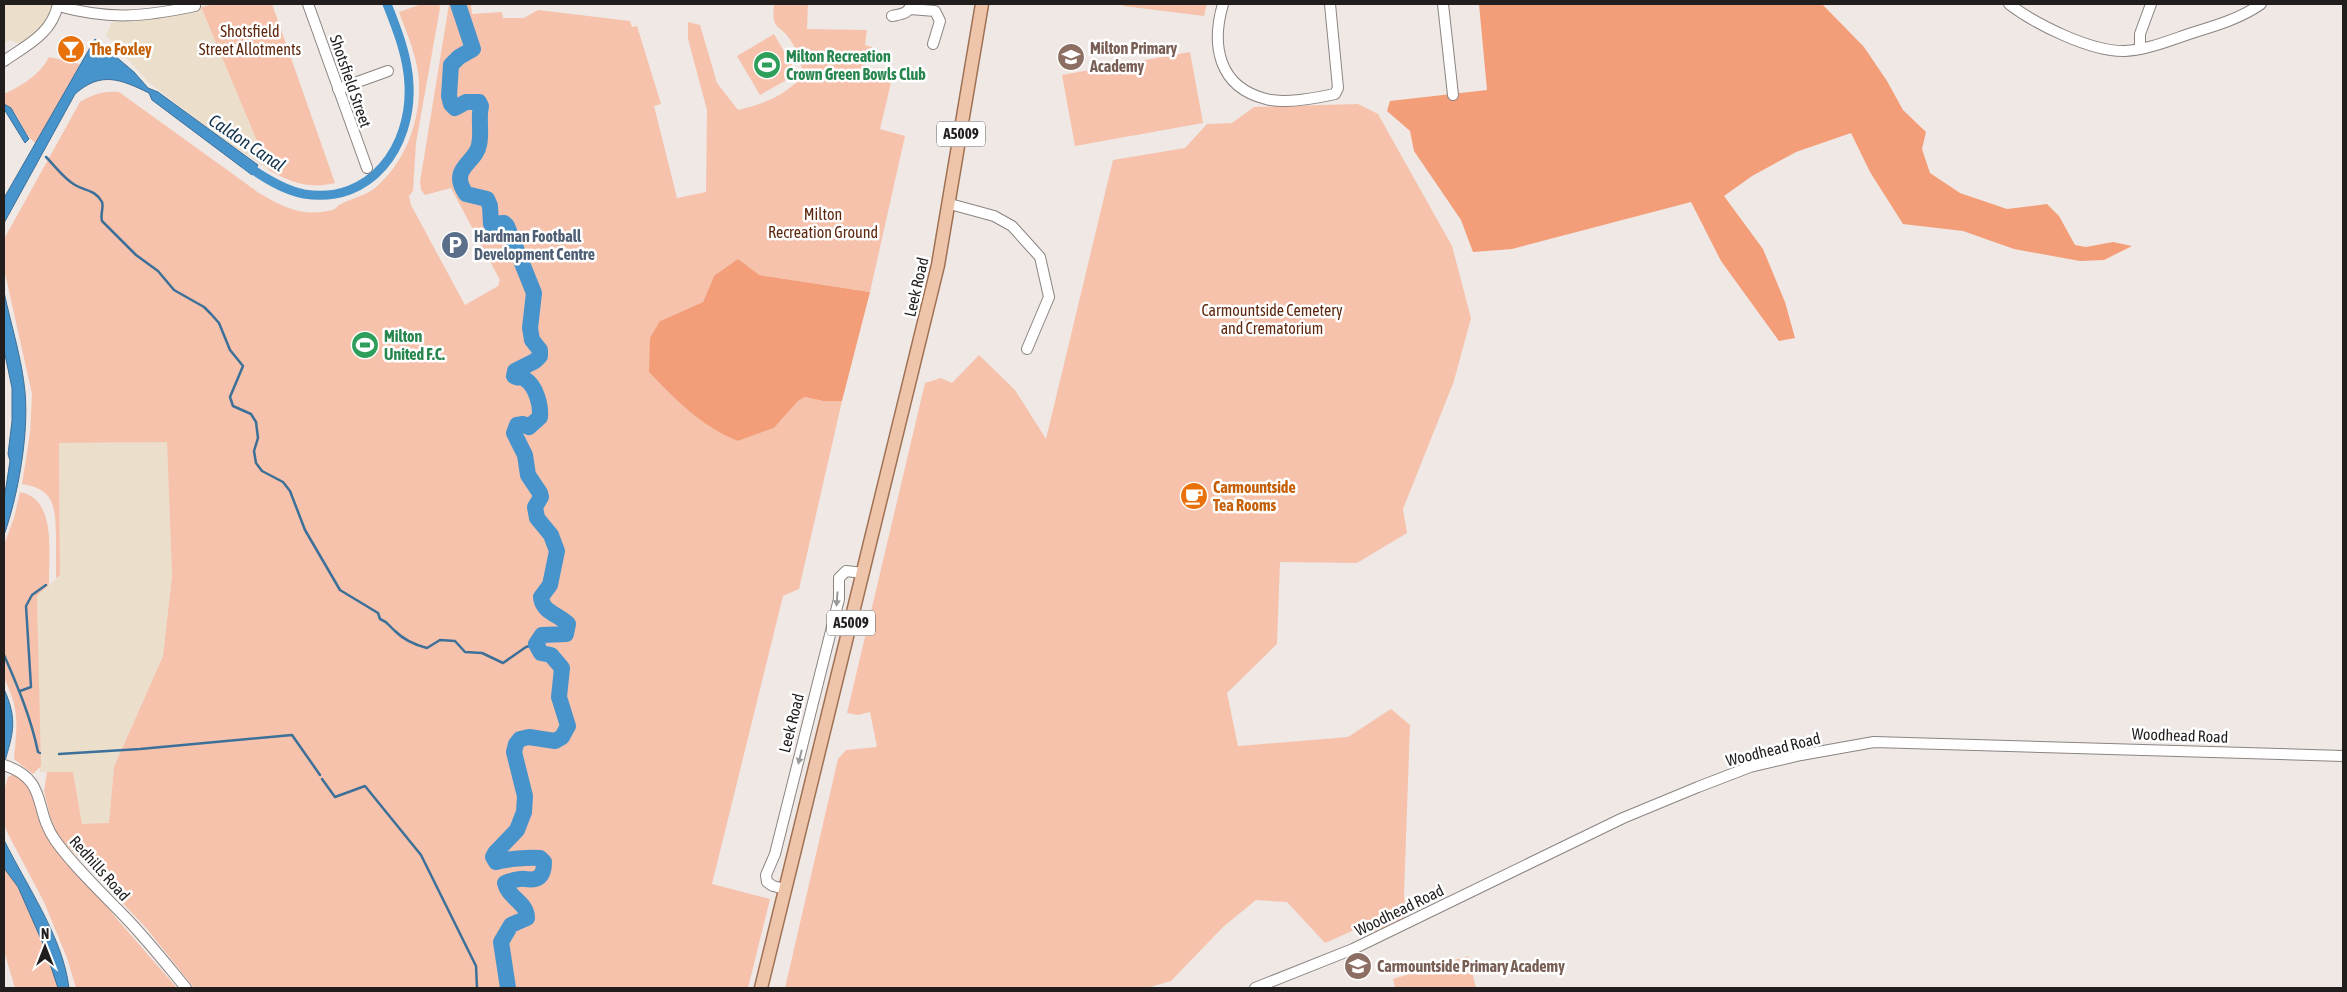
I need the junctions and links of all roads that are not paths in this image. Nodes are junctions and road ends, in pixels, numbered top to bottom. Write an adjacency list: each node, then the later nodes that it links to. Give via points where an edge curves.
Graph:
1 (308, 4): 17 (street, Shotsfield Street)
2 (982, 4): 20 (main road, Leek Road / A5009)
3 (1223, 4): 4 (street, via 1216,36 1220,62 1238,84 1267,100 1281,101 1335,94 1338,80)
4 (1330, 4)
5 (1443, 4): 18 (street)
6 (2009, 4): 14 (street, via 2050,29 2102,48)
7 (2151, 4): 14 (street, via 2140,34)
8 (2261, 4): 14 (street, via 2236,19)
9 (58, 5): 10 (street, via 95,15 124,17); 15 (street, via 51,26)
10 (195, 6)
11 (911, 6): 12 (street, via 905,14); 13 (street, via 935,11 940,21)
12 (892, 16)
13 (933, 44)
14 (2140, 49)
15 (4, 61)
16 (388, 71): 17 (street)
17 (338, 89): 19 (street, Shotsfield Street)
18 (1453, 95)
19 (366, 168)
20 (950, 204): 21 (street, via 994,216 1012,226 1040,257 1049,297); 22 (main road, Leek Road / A5009, via 925,321)
21 (1027, 349)
22 (863, 573): 25 (main road, Leek Road / A5009); 25 (street, Leek Road, one-way to 25, via 846,571 839,578 838,599 776,854 766,875 767,882)
23 (2343, 756): 28 (street, Woodhead Road, via 1874,742 1801,754 1750,767 1623,818 1353,949)
24 (8, 767): 26 (street, Redhills Road, via 23,774 37,789 54,839)
25 (785, 889): 27 (main road, Leek Road / A5009)
26 (186, 988)
27 (761, 988)
28 (1255, 988)

